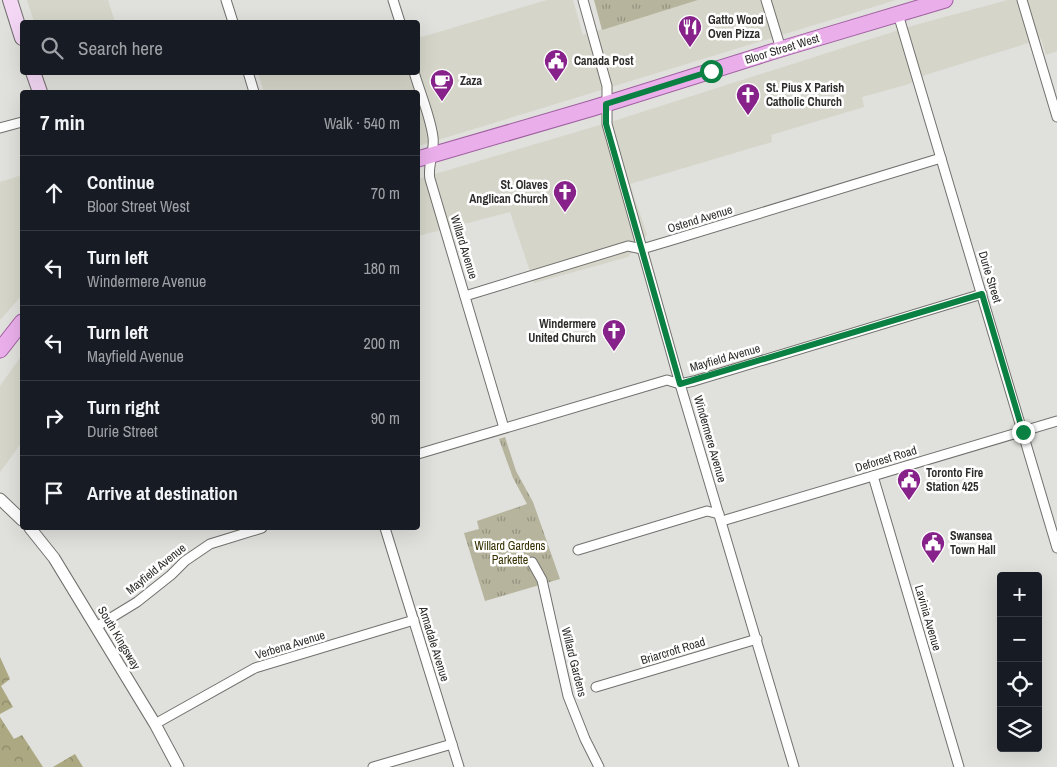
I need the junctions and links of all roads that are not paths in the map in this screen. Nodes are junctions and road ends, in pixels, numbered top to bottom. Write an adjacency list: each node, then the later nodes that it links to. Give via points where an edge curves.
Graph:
1 (10, 0): 11 (main road)
2 (226, 0): 9 (street)
3 (393, 0): 10 (street)
4 (583, 0): 20 (street, Windermere Avenue, via 607,86)
5 (766, 0): 12 (street)
6 (945, 0): 8 (main road, Bloor Street West)
7 (1022, 0): 21 (street)
8 (898, 14): 12 (main road, Bloor Street West); 26 (street, Durie Street)
9 (232, 20)
10 (399, 20)
11 (20, 32)
12 (781, 49): 20 (main road, Bloor Street West)
13 (34, 75): 16 (main road)
14 (249, 75): 17 (street)
15 (415, 75): 18 (street, Willard Avenue)
16 (39, 90)
17 (253, 90)
18 (419, 90)
19 (420, 93): 24 (street, Willard Avenue, via 433,137)
20 (606, 104): 24 (main road, Bloor Street West); 27 (street, Windermere Avenue, via 606,124)
21 (1057, 117)
22 (20, 123): 23 (street)
23 (0, 128)
24 (433, 155): 25 (main road, Bloor Street West); 29 (street, Willard Avenue, via 429,175)
25 (420, 158)
26 (941, 158): 27 (street, Ostend Avenue); 28 (street, Durie Street)
27 (642, 249): 29 (street, Ostend Avenue, via 628,246); 32 (street, Windermere Avenue)
28 (982, 294): 32 (street, Mayfield Avenue); 35 (street, Durie Street)
29 (465, 296): 34 (street, Willard Avenue)
30 (20, 325): 31 (main road)
31 (0, 350)
32 (680, 384): 34 (street, Mayfield Avenue, via 667,380); 39 (street, Windermere Avenue)
33 (1057, 421): 35 (street, Deforest Road)
34 (504, 428): 36 (street, Mayfield Avenue)
35 (1023, 432): 37 (street, Deforest Road); 44 (street, Durie Street)
36 (420, 453)
37 (873, 476): 39 (street, Deforest Road); 58 (street, Lavinia Avenue)
38 (0, 499): 40 (street)
39 (720, 517): 45 (street, Deforest Road, via 707,511); 49 (street, Windermere Avenue)
40 (20, 518)
41 (36, 530): 48 (street, South Kingsway)
42 (256, 530): 48 (street, Mayfield Avenue, via 210,544 137,602)
43 (386, 530): 47 (street, Armadale Avenue)
44 (1057, 548)
45 (578, 550)
46 (532, 562): 56 (street, Willard Gardens, via 542,580 568,696)
47 (414, 620): 51 (street, Verbena Avenue, via 255,668); 52 (street, Armadale Avenue)
48 (96, 627): 51 (street, South Kingsway)
49 (757, 639): 50 (street, Briarcroft Road); 57 (street, Windermere Avenue)
50 (596, 687)
51 (155, 724): 53 (street, South Kingsway)
52 (452, 744): 54 (street); 55 (street, Armadale Avenue)
53 (178, 767)
54 (373, 767)
55 (459, 767)
56 (599, 767)
57 (794, 767)
58 (959, 767)

